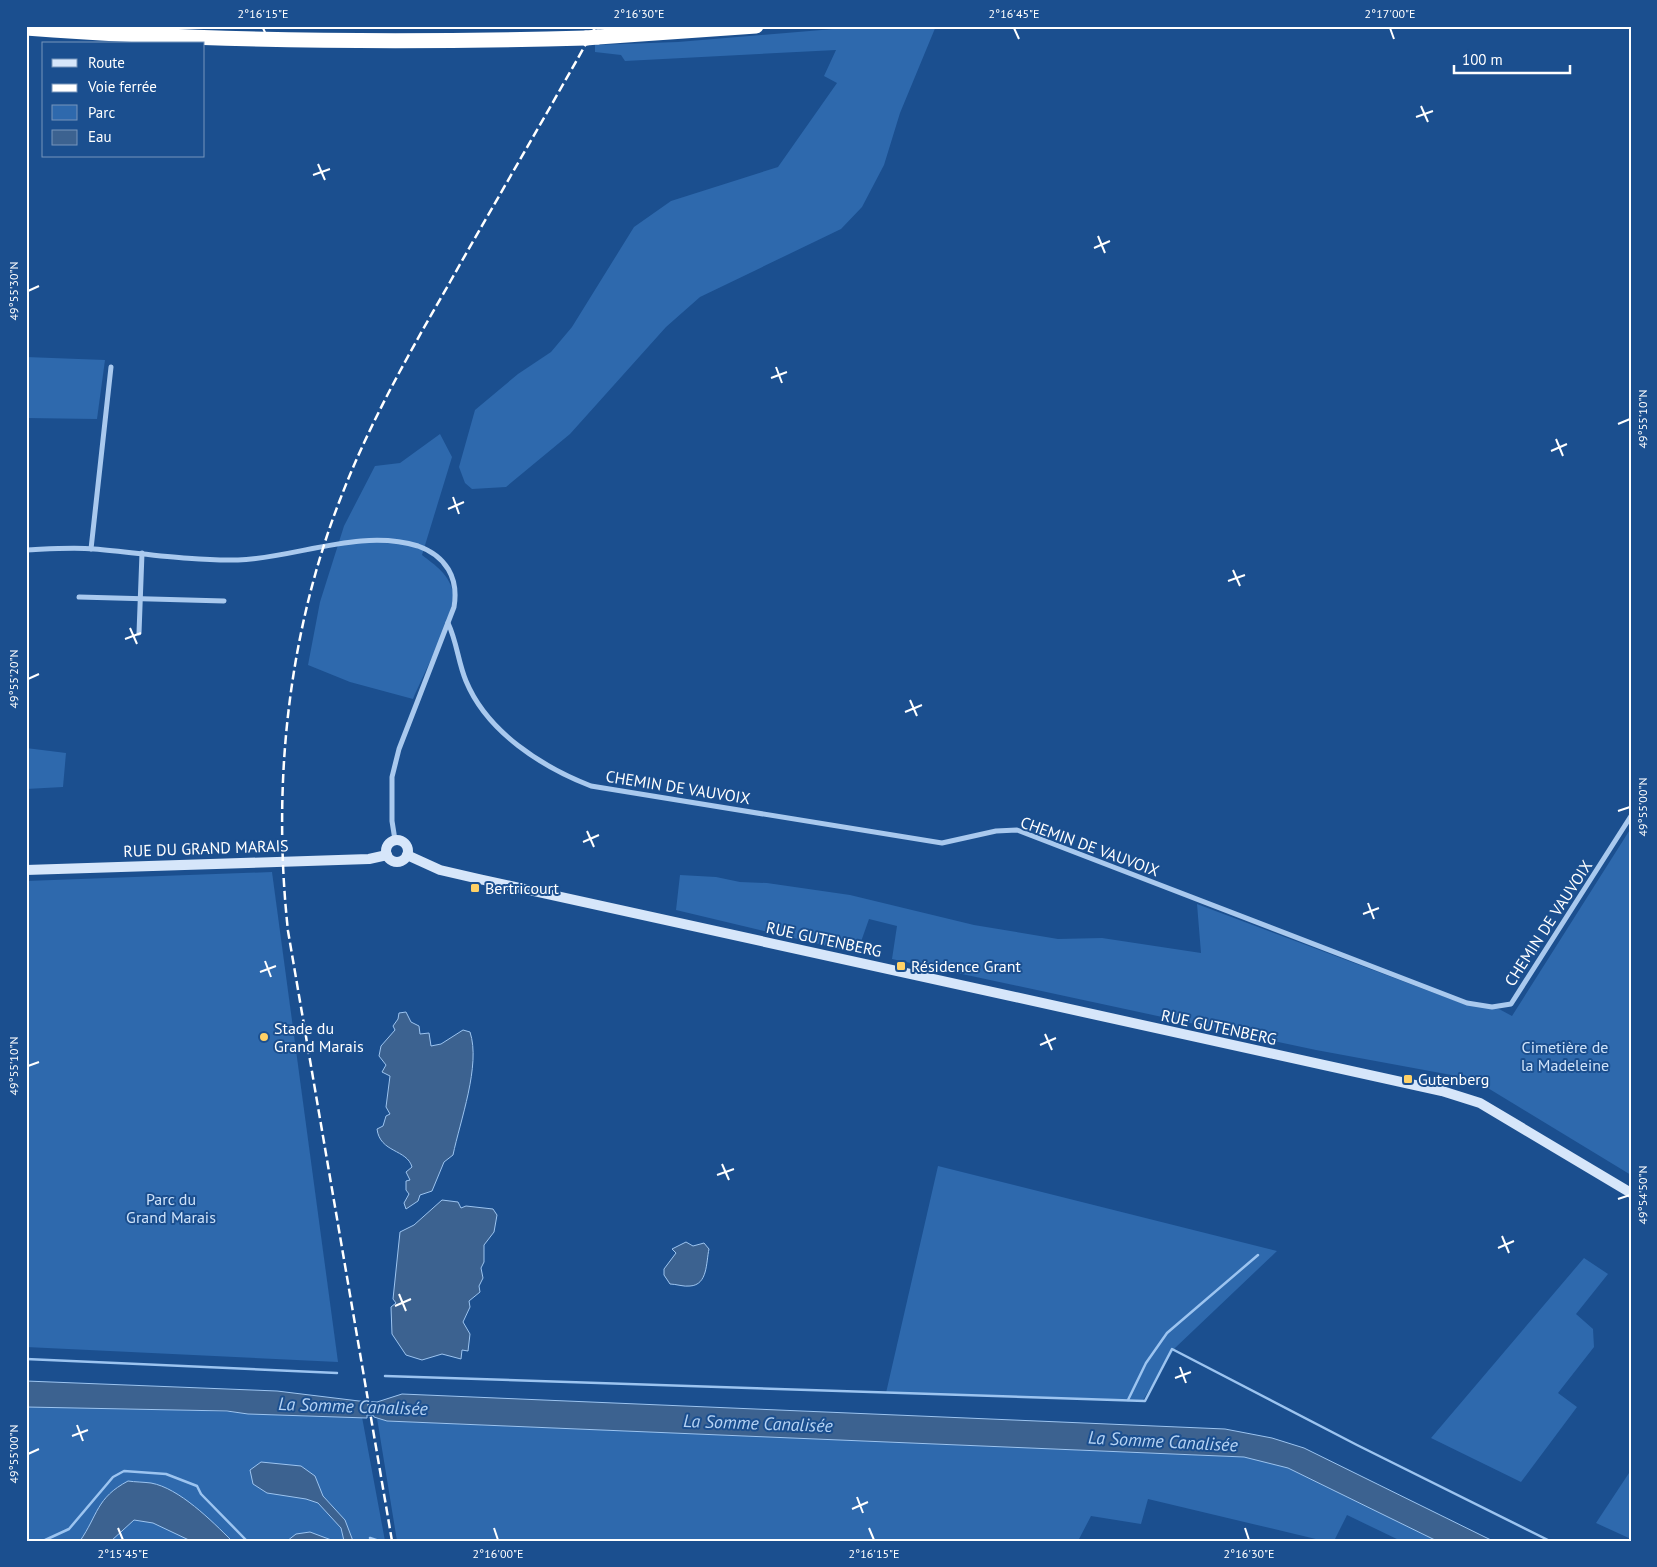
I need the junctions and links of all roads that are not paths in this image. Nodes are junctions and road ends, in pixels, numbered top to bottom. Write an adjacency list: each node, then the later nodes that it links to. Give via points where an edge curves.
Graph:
1 (756, 26): 2 (highway, via 592,38 324,41)
2 (26, 28)
3 (111, 367): 4 (street)
4 (92, 549): 5 (street); 6 (street)
5 (26, 550)
6 (142, 553): 8 (street); 10 (street, via 238,560 377,541 404,543 427,550 444,562 454,579 456,596)
7 (78, 597): 8 (street)
8 (140, 600): 9 (street); 11 (street)
9 (224, 601)
10 (448, 623): 12 (street, CHEMIN DE VAUVOIX, via 467,684 492,722 538,761 591,786 942,843 996,831 1017,830 1467,1003 1492,1007 1511,1004); 13 (street, via 399,749 392,777)
11 (139, 633)
12 (1631, 816)
13 (395, 840): 14 (street, via 387,846); 15 (street, via 405,844)
14 (387, 855): 15 (street, via 399,862); 16 (street, RUE DU GRAND MARAIS, via 369,859)
15 (407, 855): 17 (street, RUE GUTENBERG, via 440,870 479,880 1442,1091 1480,1103)
16 (26, 870)
17 (1631, 1193)

